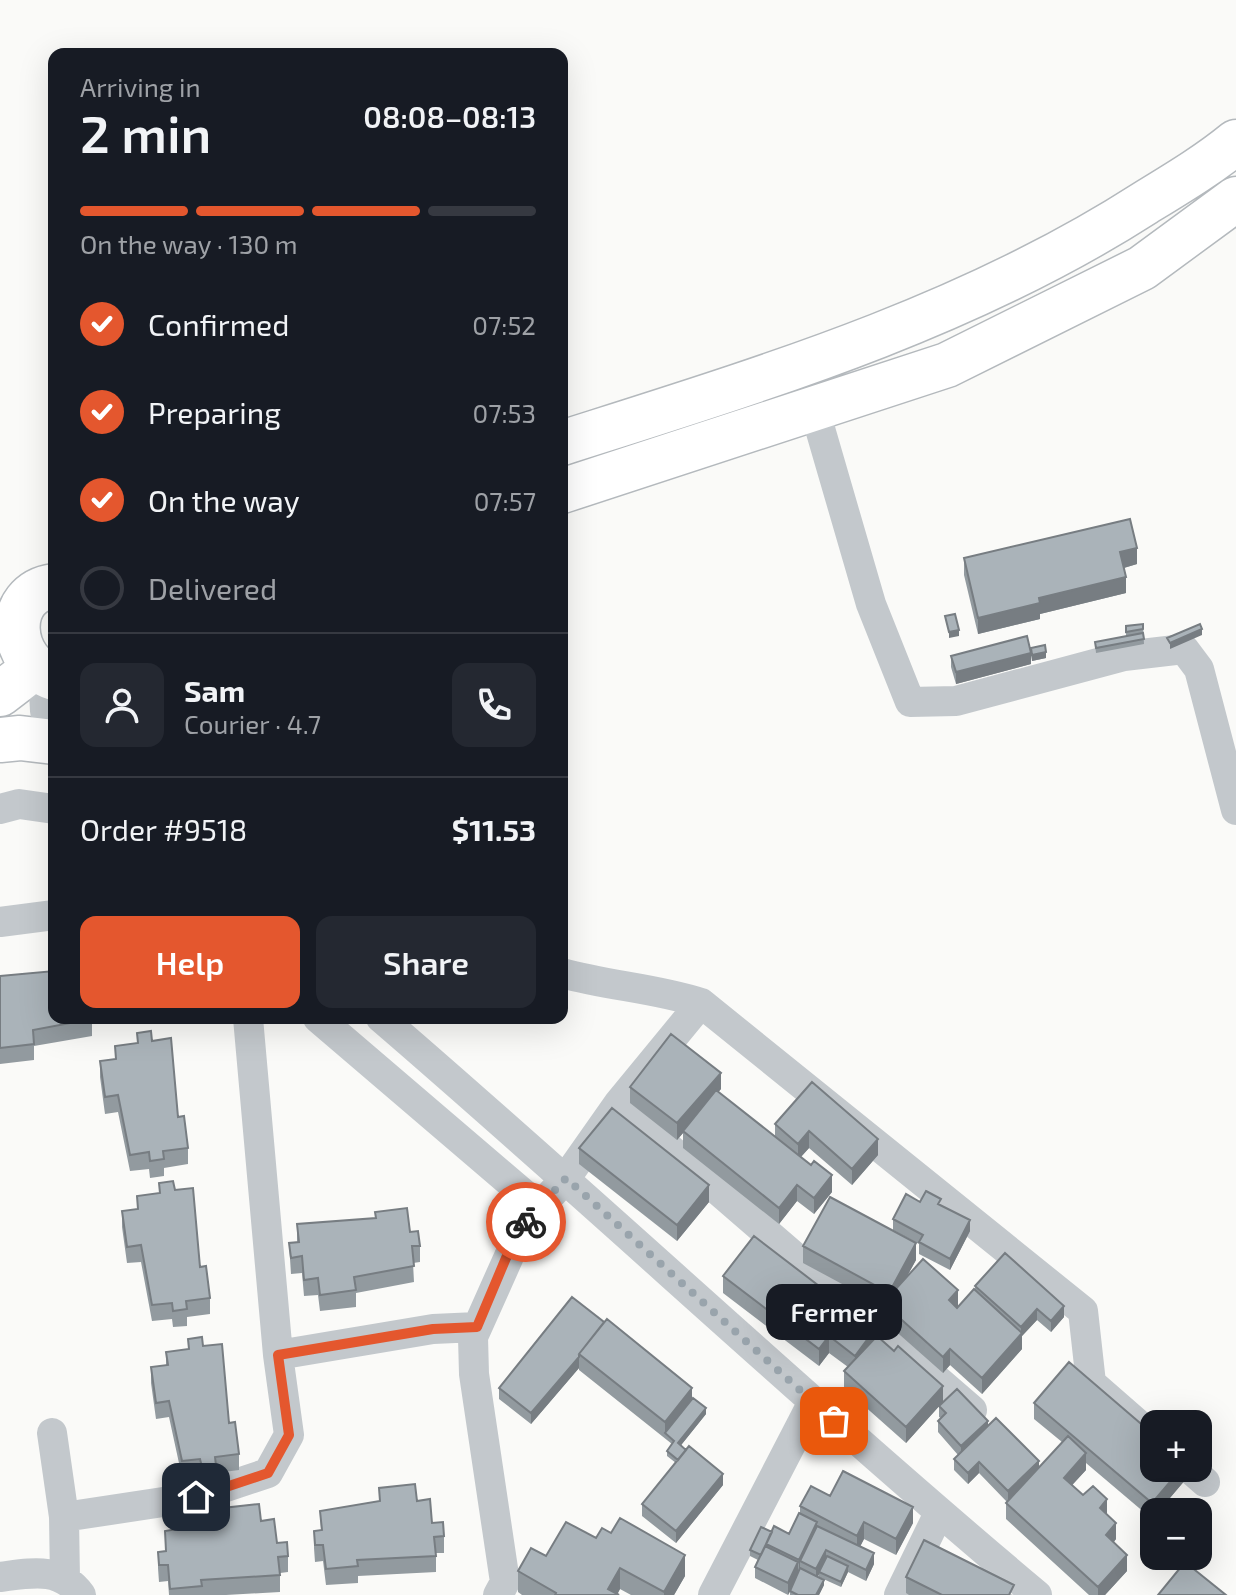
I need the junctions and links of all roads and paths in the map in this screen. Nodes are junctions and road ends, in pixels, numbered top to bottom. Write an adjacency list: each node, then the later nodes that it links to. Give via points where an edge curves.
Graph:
1 (1236, 142): 4 (highway, via 1089,239 979,295 811,363)
2 (1236, 199): 3 (highway, via 1128,275 947,365)
3 (814, 408): 5 (highway); 15 (street, via 871,604 910,702 956,701 1124,656 1184,649 1199,669)
4 (568, 441)
5 (568, 489)
6 (48, 589): 7 (highway)
7 (10, 618): 8 (highway, via 21,651)
8 (44, 673): 9 (highway); 10 (street)
9 (0, 694)
10 (48, 714)
11 (0, 740): 12 (highway)
12 (48, 741)
13 (48, 808): 14 (street, via 19,804)
14 (0, 809)
15 (1236, 810)
16 (48, 916): 17 (street)
17 (0, 922)
18 (568, 975): 19 (street, via 605,985 662,990)
19 (701, 1003): 23 (street); 30 (street, via 1083,1311 1091,1383)
20 (247, 1024): 27 (street)
21 (325, 1024): 25 (street)
22 (400, 1024): 24 (street)
23 (618, 1104): 24 (street); 29 (street)
24 (566, 1178): 25 (street); 28 (street)
25 (539, 1207): 26 (street, via 523,1225)
26 (477, 1327): 27 (street, via 433,1329); 36 (street, via 474,1374 505,1582)
27 (278, 1355): 33 (street, via 289,1435 268,1473 196,1497)
28 (813, 1402): 32 (street); 37 (street)
29 (972, 1410)
30 (1140, 1426)
31 (52, 1433): 33 (street)
32 (939, 1513): 38 (street); 39 (street)
33 (64, 1517): 35 (street)
34 (0, 1577): 35 (street, via 39,1572)
35 (73, 1587)
36 (498, 1595)
37 (713, 1595)
38 (899, 1595)
39 (1037, 1595)

